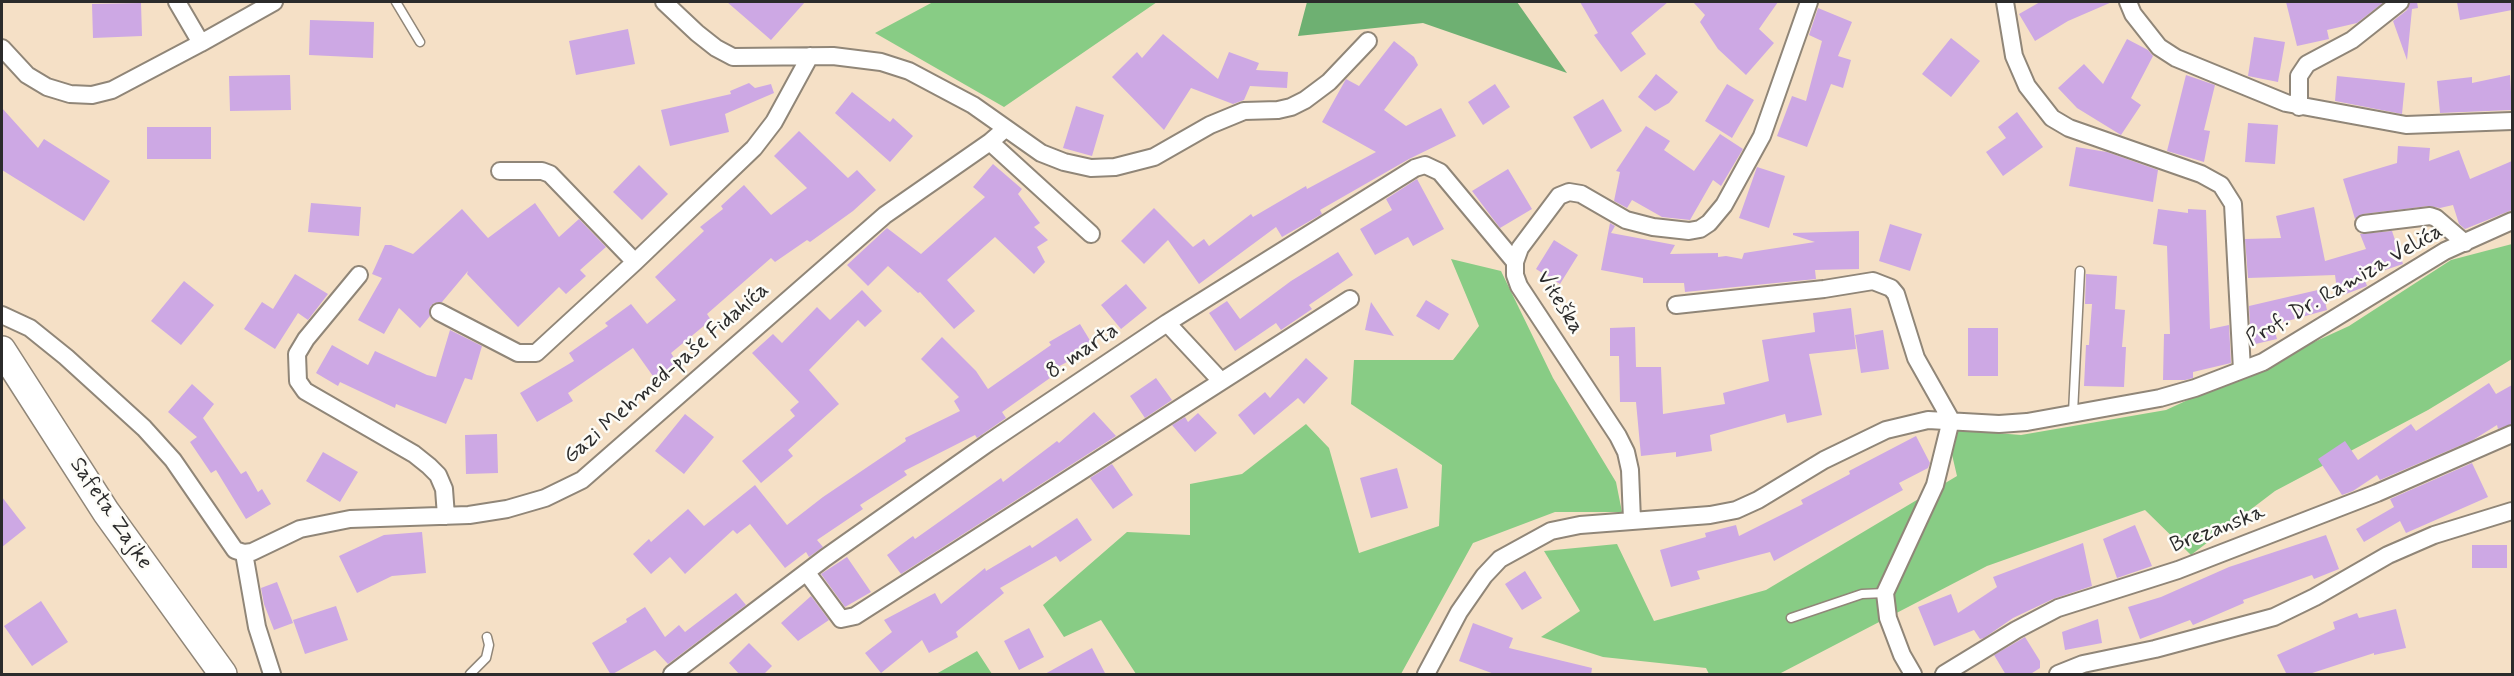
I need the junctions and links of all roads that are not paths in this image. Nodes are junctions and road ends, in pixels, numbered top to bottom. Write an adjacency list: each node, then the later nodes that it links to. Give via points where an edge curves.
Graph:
1 (177, 2): 11 (street)
2 (274, 2): 11 (street)
3 (396, 2): 10 (lane)
4 (664, 2): 13 (street, via 716,48 733,57)
5 (1809, 2): 24 (street, Viteška, via 1762,135 1724,205 1709,223 1689,231 1653,227 1626,220 1581,194 1569,192 1559,196 1520,248)
6 (2005, 2): 33 (street, via 2014,56 2027,86 2052,118 2069,128 2201,174 2221,185 2233,204)
7 (2128, 2): 14 (street, via 2159,47 2176,58)
8 (2400, 2): 14 (street, via 2352,40 2307,64 2299,76)
9 (1368, 41): 16 (street, via 1336,76 1305,100 1278,110 1244,111 1226,117 1154,157 1135,163 1091,168 1064,162 1041,153)
10 (420, 42)
11 (201, 43): 12 (street, via 112,90 92,95 47,87 27,75)
12 (2, 48)
13 (810, 56): 16 (street, via 859,57 909,71 973,105); 23 (street, via 765,136)
14 (2299, 107): 15 (street, via 2406,125)
15 (2512, 121)
16 (1005, 129): 17 (street, Gazi Mehmed-paše Fidahića)
17 (990, 142): 21 (street); 39 (street, Gazi Mehmed-paše Fidahića, via 885,215 582,480 545,498 507,509)
18 (500, 171): 23 (street, via 550,174)
19 (2512, 221): 22 (street, Prof. Dr. Ramiza Velića)
20 (2364, 224): 22 (street, via 2430,216)
21 (1091, 234)
22 (2465, 243): 33 (street, Prof. Dr. Ramiza Velića, via 2445,251 2272,357)
23 (635, 262): 29 (street, via 536,352 518,353)
24 (1515, 262): 31 (street, 8. marta, via 1440,172 1425,165); 40 (street, Viteška, via 1519,286 1626,452)
25 (2080, 271): 35 (lane)
26 (359, 276): 39 (street, via 297,354 298,381 305,391 429,466 444,489)
27 (1350, 299): 34 (street)
28 (1676, 305): 36 (street, via 1873,281 1891,288 1916,358)
29 (440, 312)
30 (2, 315): 41 (street, via 30,328 144,428 174,460 228,542)
31 (1167, 323): 34 (street); 42 (street, 8. marta, via 988,443)
32 (2, 350): 46 (main road, Safeta Zajke, via 106,512)
33 (2242, 370): 35 (street, Prof. Dr. Ramiza Velića, via 2160,398)
34 (1221, 381): 42 (street, via 855,616 841,619)
35 (2073, 413): 36 (street, Prof. Dr. Ramiza Velića, via 1999,424)
36 (1950, 420): 40 (street, Prof. Dr. Ramiza Velića, via 1928,420 1886,430 1736,510); 43 (street, via 1935,485)
37 (2512, 434): 52 (street, Brezanska, via 2355,502 2178,570 2058,608)
38 (2512, 511): 53 (street, via 2397,551 2274,617 2083,664)
39 (446, 516): 41 (street, Gazi Mehmed-paše Fidahića, via 326,523 300,529)
40 (1632, 520): 50 (street, via 1551,531 1500,559 1459,612)
41 (244, 553): 47 (street, via 257,627)
42 (807, 573): 49 (street, 8. marta)
43 (1885, 593): 44 (lane, via 1862,594); 51 (street, via 1888,618)
44 (1791, 618)
45 (487, 637): 48 (lane, via 486,657)
46 (223, 675)
47 (272, 675)
48 (470, 675)
49 (672, 675)
50 (1426, 675)
51 (1913, 675)
52 (1944, 675)
53 (2058, 675)

